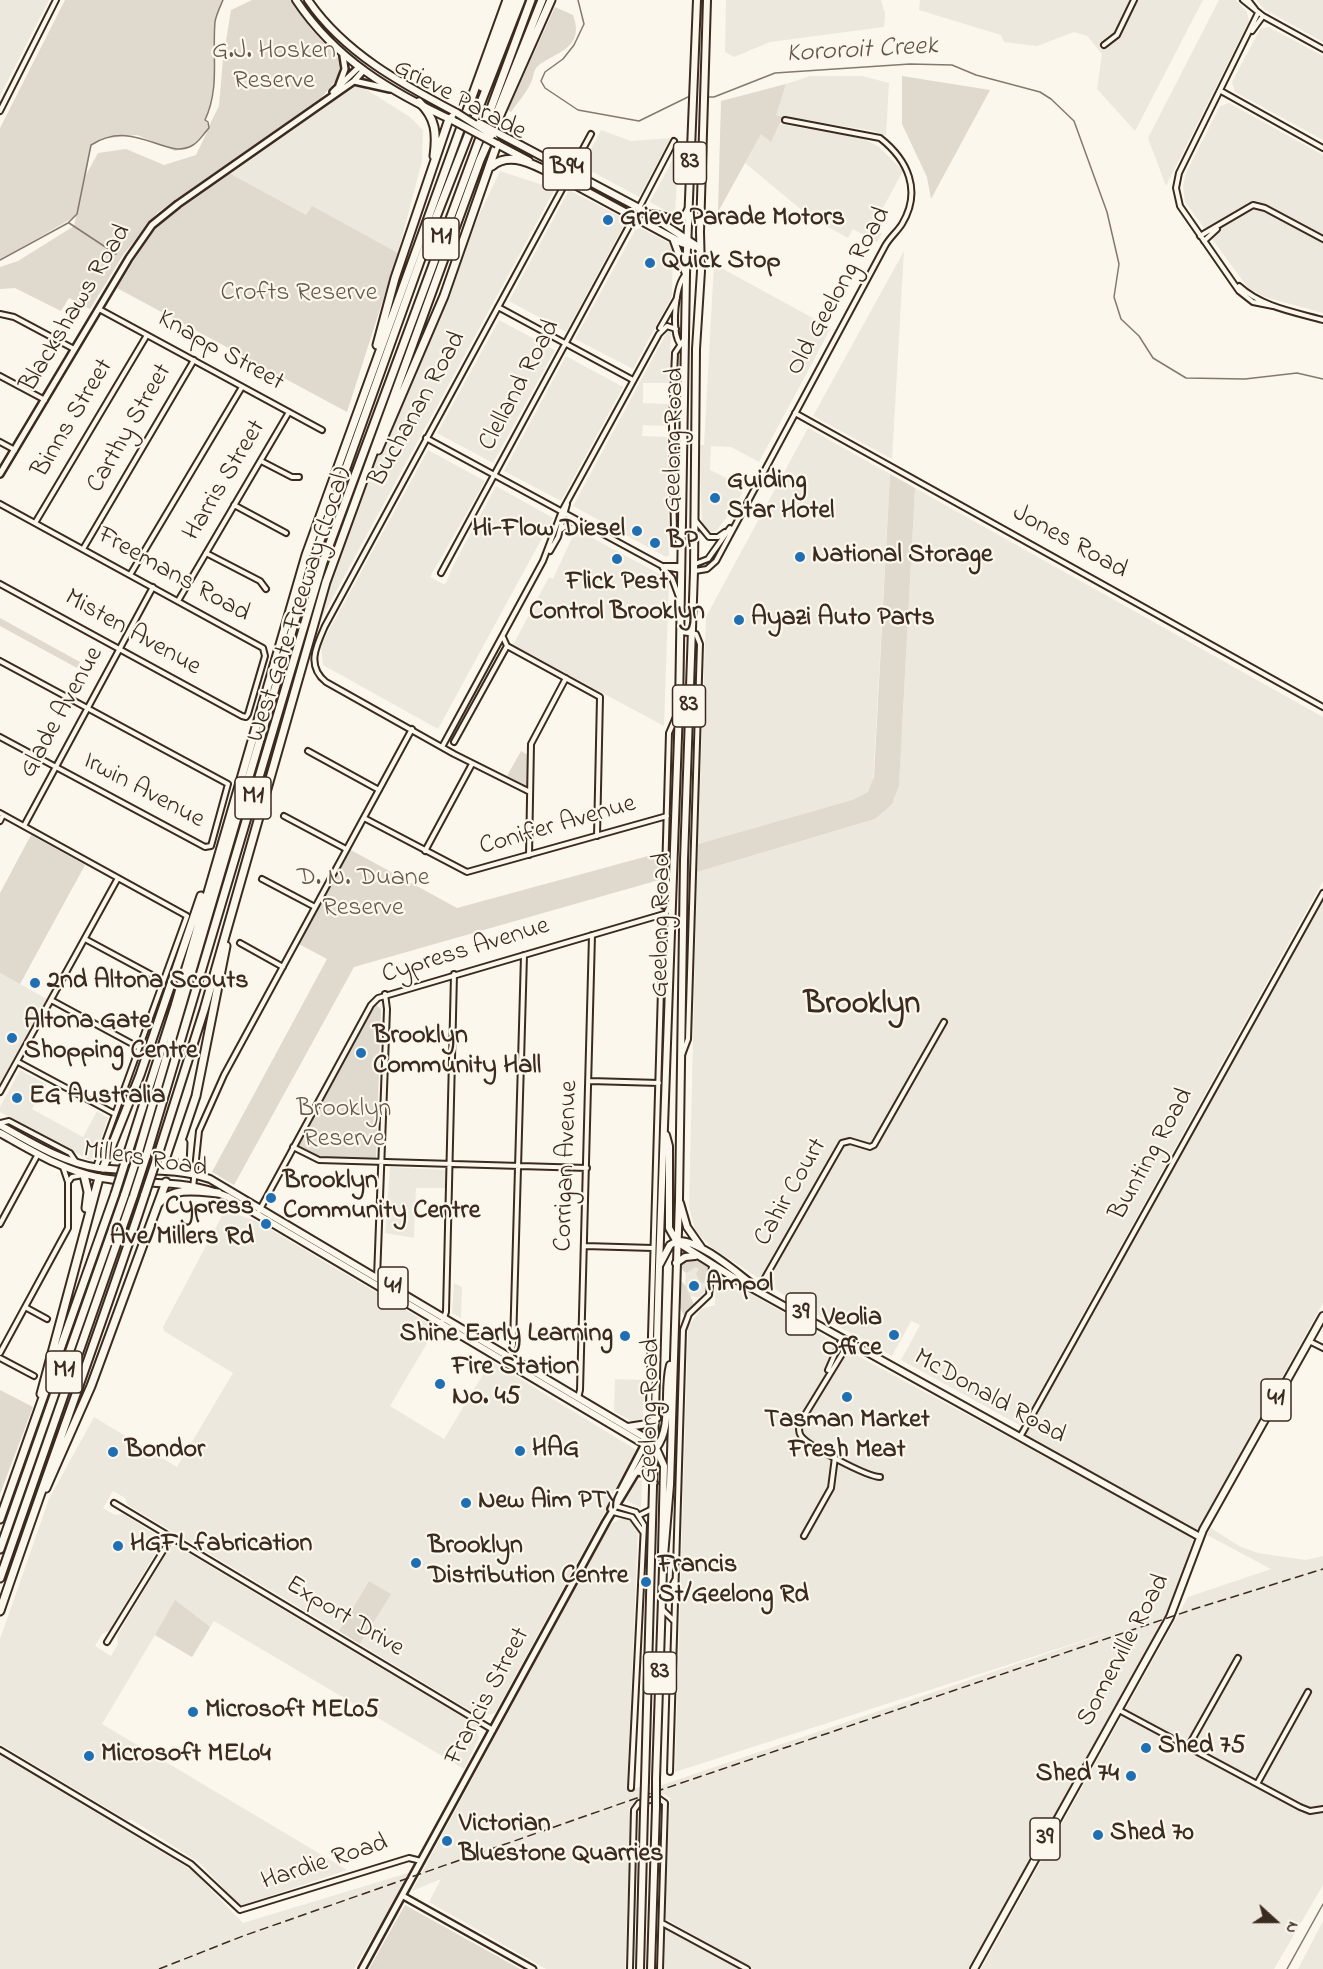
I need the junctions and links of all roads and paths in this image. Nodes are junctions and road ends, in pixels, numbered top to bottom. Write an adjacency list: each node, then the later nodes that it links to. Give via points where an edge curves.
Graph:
1 (56, 0): 30 (street)
2 (296, 0): 21 (main road, Grieve Parade / B94, via 319,33)
3 (308, 0): 22 (main road, Grieve Parade / B94, via 327,25)
4 (507, 0): 16 (highway, West Gate Freeway (Local) / M1)
5 (514, 0): 16 (highway)
6 (521, 0): 16 (highway, M1)
7 (531, 0): 244 (highway, M1, bridge, via 323,562 147,1158)
8 (542, 0): 39 (highway)
9 (550, 0): 39 (highway, West Gate Freeway (Local) / M1)
10 (698, 0): 45 (main road, 83)
11 (707, 0): 53 (main road, 83)
12 (1134, 0): 19 (street, via 1117,34)
13 (1243, 0): 15 (street)
14 (1248, 0): 15 (street)
15 (1257, 12): 17 (street); 18 (street)
16 (509, 14): 67 (highway, West Gate Freeway (Local) / M1); 242 (highway, M1, bridge, via 312,563 137,1157)
17 (1263, 16): 18 (street); 20 (street)
18 (1249, 34): 27 (street)
19 (1104, 45)
20 (1323, 49)
21 (343, 56): 23 (main road, Grieve Parade / B94); 25 (main road, via 345,69)
22 (368, 61): 23 (main road); 31 (main road, Grieve Parade / B94)
23 (360, 70): 24 (main road, Blackshaws Road); 25 (main road, Blackshaws Road); 26 (main road, Grieve Parade / B94)
24 (354, 81): 26 (main road); 28 (main road, Blackshaws Road)
25 (339, 87): 28 (main road, Blackshaws Road)
26 (395, 90): 29 (main road, Grieve Parade / B94)
27 (1221, 91): 38 (street); 48 (street, via 1177,180 1180,206)
28 (326, 100): 57 (main road, Blackshaws Road, via 158,219 135,246)
29 (419, 102): 33 (main road, Grieve Parade / B94); 42 (highway, via 434,125)
30 (0, 111)
31 (457, 113): 33 (main road); 34 (main road, Grieve Parade / B94, bridge)
32 (785, 120): 73 (street, Old Geelong Road, via 876,136 905,163 912,183 902,224 885,246)
33 (453, 121): 37 (main road, Grieve Parade / B94, bridge); 42 (highway)
34 (493, 133): 37 (main road); 41 (main road, Grieve Parade / B94)
35 (591, 134): 41 (street)
36 (674, 141): 44 (street)
37 (497, 144): 40 (highway); 43 (main road, Grieve Parade / B94)
38 (1323, 148)
39 (480, 160): 94 (highway, West Gate Freeway (Local) / M1)
40 (491, 166): 43 (highway, via 514,158); 94 (highway, via 444,296)
41 (571, 171): 43 (main road); 44 (main road, Grieve Parade / B94)
42 (430, 179): 67 (highway, via 395,278)
43 (566, 181): 46 (main road, Grieve Parade / B94); 56 (street, Buchanan Road)
44 (639, 208): 45 (main road, via 675,220 683,218); 46 (main road); 52 (main road, Grieve Parade / B94)
45 (688, 210): 52 (main road, 83)
46 (634, 217): 49 (main road, Grieve Parade / B94); 64 (street, Clelland Road)
47 (1220, 226): 48 (street); 50 (street, via 1247,206 1260,205); 51 (street)
48 (1200, 236): 51 (street)
49 (671, 237): 52 (main road, Grieve Parade / B94); 54 (main road)
50 (1323, 239)
51 (1204, 241): 59 (street, via 1236,284 1250,296)
52 (687, 242): 53 (main road); 54 (main road, Geelong Road / 83)
53 (700, 248): 85 (main road, Geelong Road / 83)
54 (686, 274): 55 (street, via 678,283); 62 (main road, Geelong Road / 83)
55 (677, 296): 60 (street); 63 (street)
56 (498, 307): 64 (street); 75 (street, Buchanan Road)
57 (99, 308): 61 (street, Knapp Street); 65 (main road, Blackshaws Road)
58 (0, 314): 65 (street, via 14,316)
59 (1323, 320)
60 (676, 329): 62 (street, via 676,337); 63 (street, via 671,325 664,327)
61 (147, 335): 66 (street, Knapp Street); 87 (street, Binns Street)
62 (682, 340): 92 (main road, Geelong Road / 83); 92 (street, via 675,351 672,425 675,535)
63 (654, 343): 69 (street)
64 (566, 344): 69 (street); 80 (street, Clelland Road)
65 (74, 349): 71 (main road, Blackshaws Road)
66 (194, 360): 70 (street, Knapp Street); 91 (street, Carthy Street)
67 (371, 371): 127 (highway, West Gate Freeway (Local) / M1, via 306,555)
68 (0, 376): 71 (street)
69 (633, 380): 84 (street)
70 (242, 387): 72 (street, Knapp Street); 100 (street)
71 (45, 400): 77 (main road, Blackshaws Road)
72 (289, 412): 74 (street, Knapp Street); 78 (street, Harris Street)
73 (795, 413): 86 (street, Old Geelong Road); 114 (street, Jones Road)
74 (322, 430)
75 (426, 438): 80 (street); 120 (street, Buchanan Road, via 325,626 314,662 317,673 326,682)
76 (0, 442): 77 (street)
77 (15, 450): 79 (main road, Blackshaws Road)
78 (261, 461): 81 (street); 83 (street, Harris Street)
79 (0, 474)
80 (495, 474): 84 (street); 99 (street, Clelland Road)
81 (299, 477)
82 (0, 504): 87 (street, Freemans Road)
83 (234, 505): 89 (street); 93 (street, Harris Street)
84 (564, 512): 88 (street); 90 (street); 95 (street)
85 (695, 519): 86 (street, via 711,538 720,536); 97 (main road, Geelong Road / 83)
86 (736, 520): 97 (street, Old Geelong Road, via 708,559); 97 (street, Old Geelong Road, via 714,564 706,569)
87 (35, 523): 91 (street, Freemans Road)
88 (585, 523): 90 (street, via 569,522); 96 (street)
89 (286, 533)
90 (558, 537): 95 (street)
91 (83, 549): 100 (street, Freemans Road)
92 (682, 551): 98 (main road, Geelong Road / 83)
93 (206, 553): 103 (street, via 260,581); 104 (street, Harris Street)
94 (335, 555): 144 (highway, West Gate Freeway (Local) / M1)
95 (543, 561): 108 (street)
96 (660, 565): 98 (street); 105 (street, via 673,579)
97 (694, 567): 98 (main road); 107 (main road, Geelong Road / 83)
98 (682, 568): 105 (main road, Geelong Road / 83)
99 (441, 573)
100 (130, 575): 102 (street, Freemans Road)
101 (0, 584): 111 (street, Misten Avenue)
102 (153, 587): 104 (street, Freemans Road); 111 (street, Glade Avenue)
103 (266, 589)
104 (178, 601): 118 (street, Freemans Road, via 265,650)
105 (681, 602): 106 (main road, Geelong Road / 83)
106 (680, 632): 107 (street); 116 (main road, Geelong Road / 83)
107 (692, 633): 163 (main road, Geelong Road / 83)
108 (503, 636): 109 (street); 110 (street)
109 (507, 646): 110 (street); 113 (street); 119 (street)
110 (497, 648): 117 (street)
111 (120, 649): 115 (street, Glade Avenue); 118 (street, Misten Avenue)
112 (0, 660): 115 (street)
113 (566, 678): 129 (street, via 532,741); 136 (street, via 600,698)
114 (1323, 707)
115 (88, 708): 126 (street, Glade Avenue); 126 (street, Irwin Avenue, via 228,784 208,848)
116 (679, 709): 132 (street, via 669,733); 145 (main road, Geelong Road / 83)
117 (460, 714): 119 (street); 123 (street)
118 (246, 717)
119 (468, 717): 122 (street)
120 (412, 729): 123 (street); 128 (street)
121 (0, 737): 126 (street, Irwin Avenue)
122 (454, 742)
123 (442, 747): 125 (street)
124 (308, 751): 128 (street)
125 (472, 764): 129 (street); 138 (street)
126 (56, 767): 135 (street, Glade Avenue)
127 (240, 777): 179 (highway, via 151,1043); 222 (highway, West Gate Freeway (Local) / M1, bridge, via 175,1006)
128 (379, 790): 133 (street)
129 (530, 792): 139 (street)
130 (2, 814): 134 (street); 135 (street)
131 (284, 816): 137 (street)
132 (667, 816): 136 (street, Conifer Avenue); 140 (street)
133 (364, 818): 137 (street); 138 (street, Conifer Avenue)
134 (0, 821)
135 (24, 826): 141 (street)
136 (597, 836): 139 (street, Conifer Avenue)
137 (346, 849): 147 (street)
138 (425, 851): 139 (street, Conifer Avenue, via 467,872)
139 (529, 855)
140 (665, 875): 145 (street); 146 (street)
141 (118, 877): 150 (street); 155 (street, via 185,913)
142 (262, 879): 147 (street)
143 (1323, 893): 223 (street, Bunting Road)
144 (235, 897): 172 (highway, via 196,1096); 241 (highway, West Gate Freeway (Local) / M1, bridge, via 157,1158)
145 (673, 898): 148 (street); 159 (main road, Geelong Road / 83)
146 (664, 906)
147 (315, 907): 153 (street)
148 (664, 914): 149 (street, Cypress Avenue); 157 (street)
149 (592, 935): 152 (street, Cypress Avenue); 165 (street, Corrigan Avenue)
150 (85, 939): 155 (street); 158 (street)
151 (240, 943): 153 (street)
152 (524, 955): 154 (street, Cypress Avenue); 178 (street)
153 (283, 967): 184 (street, via 204,1119 197,1143)
154 (454, 974): 156 (street, Cypress Avenue); 176 (street)
155 (163, 981): 161 (street)
156 (385, 994): 173 (street, Cypress Avenue, via 372,1002); 175 (street)
157 (661, 997): 159 (street); 166 (street)
158 (51, 1000): 161 (street); 162 (street)
159 (669, 1012): 164 (main road, Geelong Road / 83)
160 (944, 1022): 205 (street, Cahir Court, via 874,1145 870,1148 850,1141 842,1143)
161 (138, 1047): 168 (street)
162 (18, 1062): 167 (street); 168 (street)
163 (679, 1077): 164 (main road); 190 (main road, Geelong Road / 83)
164 (667, 1078): 170 (main road, Geelong Road / 83)
165 (590, 1081): 166 (street); 180 (street, Corrigan Avenue)
166 (658, 1083): 196 (street)
167 (0, 1092)
168 (115, 1114): 179 (street)
169 (0, 1124): 179 (main road, Millers Road / 41, via 76,1162)
170 (665, 1130): 194 (main road, via 669,1146 669,1228); 201 (main road, Geelong Road / 83)
171 (0, 1133): 174 (main road, Millers Road)
172 (183, 1138): 181 (highway); 182 (highway, via 182,1165)
173 (293, 1147): 175 (street, via 319,1160); 192 (street, Cypress Avenue)
174 (38, 1154): 177 (main road, Millers Road); 193 (street)
175 (382, 1162): 176 (street); 204 (street)
176 (451, 1164): 178 (street); 209 (street, via 446,1312)
177 (63, 1166): 183 (main road, Millers Road); 186 (street)
178 (519, 1166): 180 (street); 216 (street, via 513,1346)
179 (99, 1168): 181 (main road, Millers Road / 41); 185 (main road)
180 (587, 1168): 195 (street, Corrigan Avenue)
181 (171, 1170): 182 (main road, Millers Road / 41); 187 (main road)
182 (187, 1172): 184 (main road, Millers Road / 41)
183 (84, 1174): 185 (main road, Millers Road); 186 (street); 203 (highway, via 88,1192)
184 (196, 1174): 188 (street); 192 (main road, Millers Road / 41)
185 (99, 1178): 187 (main road, Millers Road); 203 (highway)
186 (69, 1182): 206 (street, via 68,1228)
187 (166, 1182): 188 (main road, Millers Road); 191 (highway)
188 (193, 1188): 189 (highway); 191 (highway, via 175,1193)
189 (218, 1193): 192 (main road, Millers Road / 41)
190 (679, 1199): 194 (main road, Geelong Road / 83); 197 (main road, 39, via 687,1227)
191 (156, 1206): 241 (highway, via 91,1386)
192 (259, 1211): 204 (main road, Millers Road / 41)
193 (0, 1224)
194 (676, 1241): 197 (main road, McDonald Road / 39, via 687,1241); 198 (main road, McDonald Road / 39); 200 (main road, Geelong Road / 83); 201 (main road)
195 (585, 1246): 196 (street); 219 (street, Corrigan Avenue)
196 (653, 1248): 220 (street, via 649,1406)
197 (705, 1251): 199 (main road, McDonald Road / 39)
198 (699, 1257): 200 (main road, via 686,1256); 202 (main road, McDonald Road / 39)
199 (717, 1258): 202 (main road); 205 (main road, McDonald Road / 39)
200 (676, 1263): 215 (main road, Geelong Road)
201 (659, 1266): 220 (main road, Geelong Road)
202 (712, 1266): 205 (main road, McDonald Road / 39); 245 (street, Geelong Road, via 710,1294 690,1312 683,1328)
203 (73, 1269): 222 (highway)
204 (376, 1281): 209 (main road, Millers Road / 41)
205 (759, 1290): 210 (main road, McDonald Road / 39)
206 (25, 1307): 208 (street); 214 (street)
207 (1323, 1316): 212 (main road, Somerville Road / 41)
208 (47, 1319)
209 (442, 1321): 216 (main road, Millers Road / 41)
210 (842, 1337): 211 (main road, McDonald Road / 39); 218 (street)
211 (850, 1341): 218 (street); 223 (main road, McDonald Road / 39)
212 (1310, 1341): 213 (street); 239 (main road, Somerville Road / 41)
213 (1323, 1348)
214 (0, 1355): 217 (street)
215 (673, 1356): 225 (main road, via 666,1382 664,1434); 243 (main road, Geelong Road / 83, via 670,1485)
216 (508, 1360): 219 (main road, Millers Road / 41); 221 (main road, Millers Road / 41)
217 (34, 1376)
218 (826, 1377): 226 (street, via 800,1431 806,1441)
219 (578, 1398): 221 (main road, Millers Road / 41)
220 (657, 1417): 221 (main road); 225 (main road, Geelong Road / 83)
221 (626, 1430): 224 (main road, Millers Road / 41); 225 (main road, Millers Road)
222 (32, 1432): 235 (highway, West Gate Freeway (Local) / M1)
223 (1020, 1437): 239 (main road, McDonald Road / 39)
224 (645, 1444): 225 (main road, Millers Road / 41); 229 (main road)
225 (656, 1448): 227 (main road); 230 (main road, Geelong Road / 83); 243 (main road, via 664,1466)
226 (835, 1457): 228 (street); 238 (street, via 831,1488)
227 (636, 1472): 229 (main road); 230 (main road, via 646,1473)
228 (880, 1477)
229 (629, 1480): 233 (main road, Francis Street)
230 (654, 1484): 232 (main road, Geelong Road / 83)
231 (114, 1503): 240 (street, Export Drive)
232 (653, 1508): 234 (street, Geelong Road); 268 (main road, Geelong Road / 83, bridge)
233 (614, 1509): 234 (street, Geelong Road); 236 (street, Geelong Road); 253 (main road, Francis Street)
234 (640, 1515): 236 (street); 237 (street, Geelong Road)
235 (0, 1520)
236 (638, 1523): 237 (street, Geelong Road)
237 (643, 1533): 258 (street, Geelong Road)
238 (804, 1536)
239 (1200, 1537): 252 (main road, Somerville Road / 39, via 1172,1614)
240 (171, 1538): 249 (street); 253 (street, Export Drive)
241 (24, 1543): 247 (highway, West Gate Freeway (Local) / M1)
242 (0, 1549)
243 (663, 1568): 246 (main road, Geelong Road / 83)
244 (0, 1578)
245 (676, 1580): 246 (street, Geelong Road); 248 (street, Geelong Road)
246 (663, 1606): 248 (street); 264 (main road, Geelong Road / 83, bridge)
247 (0, 1611)
248 (674, 1622): 256 (street, Geelong Road)
249 (107, 1642)
250 (1238, 1658): 254 (street)
251 (1308, 1692): 257 (street)
252 (1118, 1710): 254 (street); 271 (main road, Somerville Road / 39)
253 (493, 1730): 260 (main road, Francis Street)
254 (1188, 1747): 257 (street)
255 (0, 1750): 260 (street, Hardie Road, via 191,1864 240,1910 409,1858)
256 (670, 1772)
257 (1257, 1784): 259 (street, via 1310,1811)
258 (630, 1788)
259 (1323, 1809)
260 (422, 1861): 261 (main road, Francis Street)
261 (403, 1896): 265 (main road, Francis Street); 266 (street)
262 (662, 1923): 263 (street); 267 (street, via 665,1803 658,1798 639,1803 634,1813); 270 (street)
263 (661, 1958): 264 (street, Geelong Road); 269 (street)
264 (651, 1966)
265 (362, 1969)
266 (533, 1969)
267 (630, 1969)
268 (640, 1969)
269 (660, 1969)
270 (747, 1969)
271 (974, 1969)

